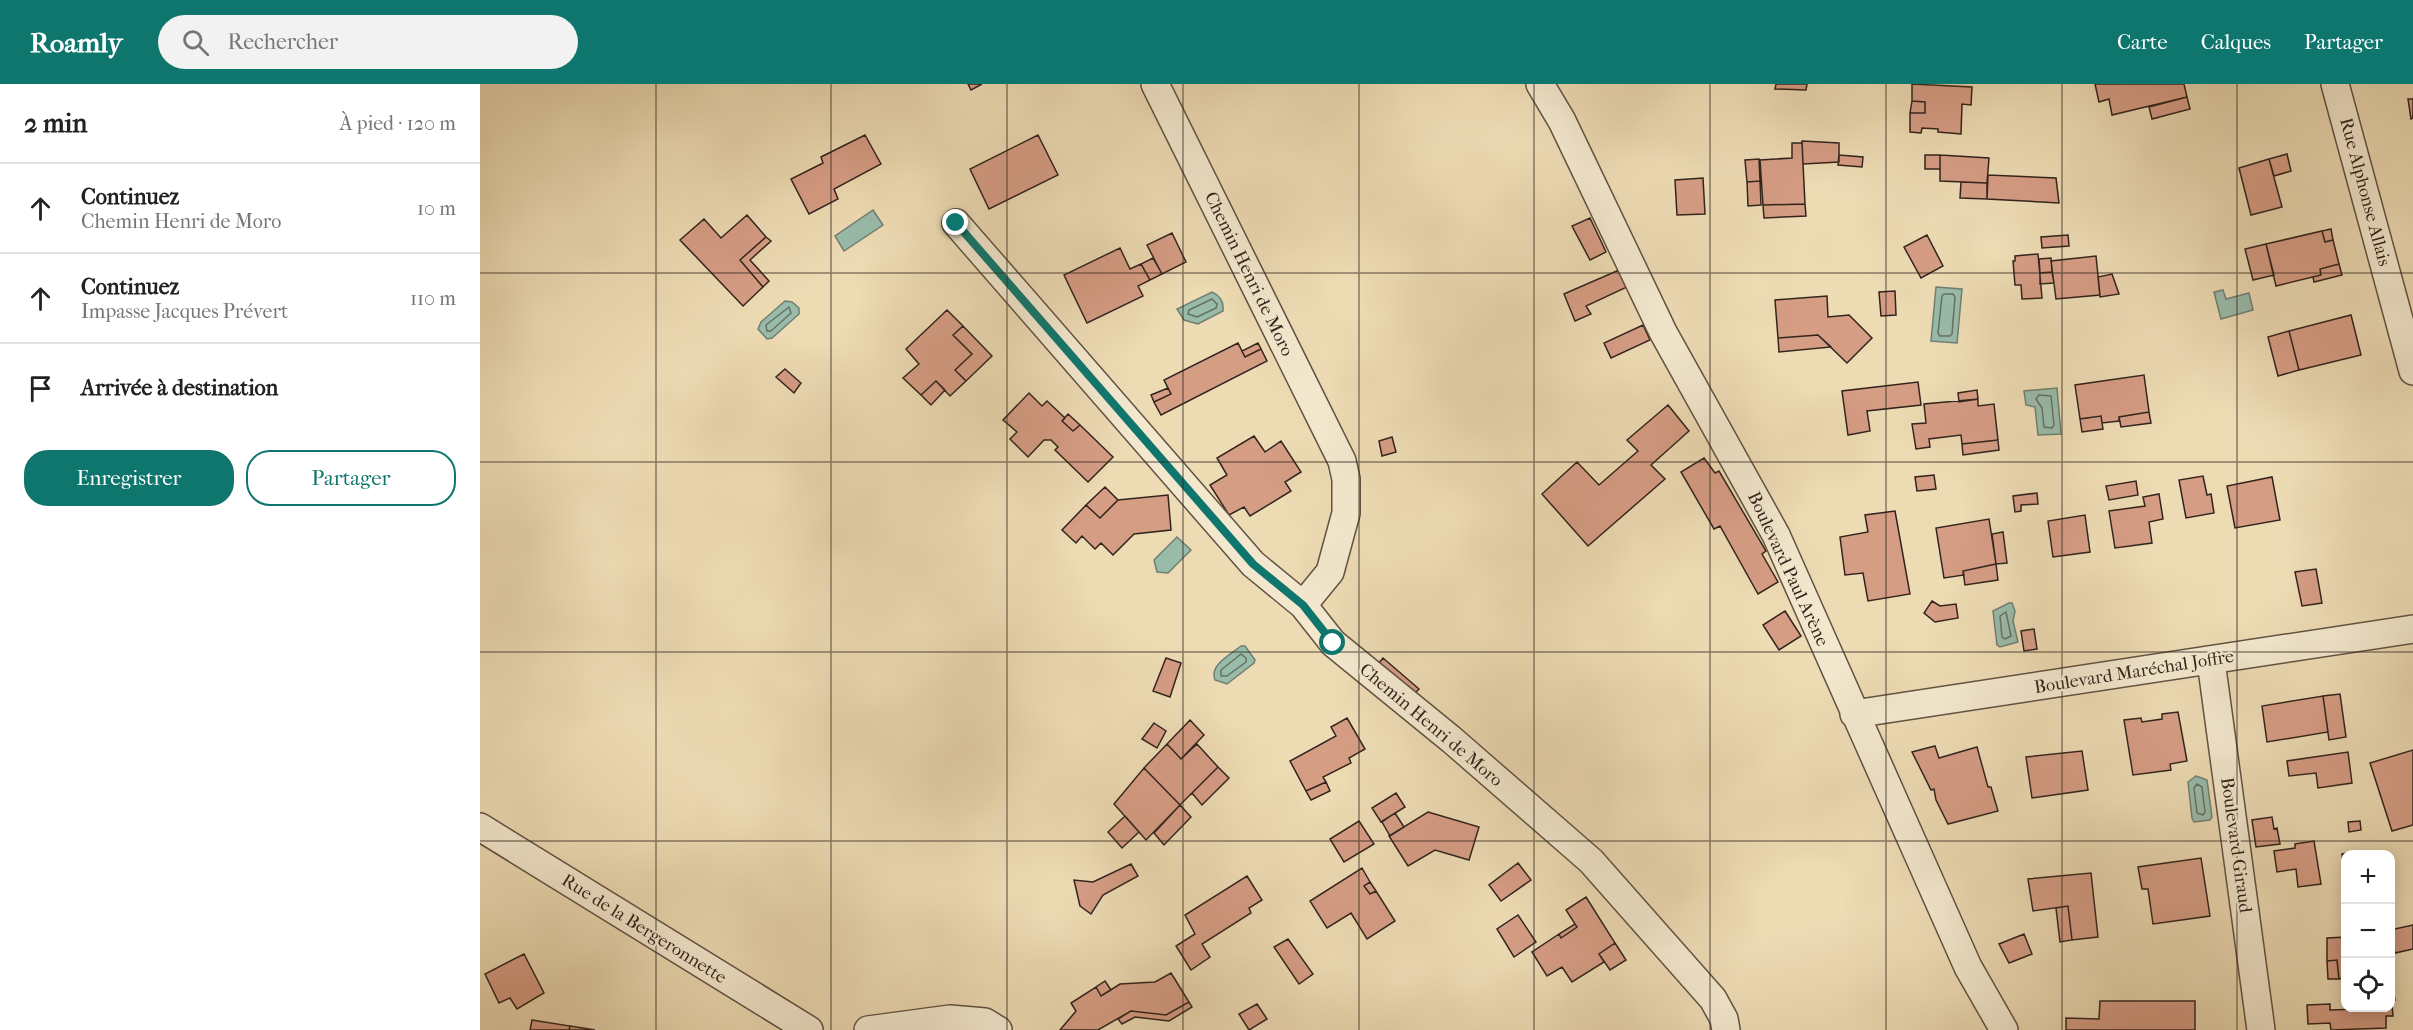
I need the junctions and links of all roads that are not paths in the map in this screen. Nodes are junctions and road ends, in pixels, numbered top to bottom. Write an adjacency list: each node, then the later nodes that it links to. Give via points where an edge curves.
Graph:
1 (1155, 84): 6 (street, Chemin Henri de Moro, via 1342,461 1346,513 1330,572)
2 (1540, 84): 9 (street, Boulevard Paul Arène, via 1562,121 1664,332 1776,535)
3 (2335, 84): 5 (street, Rue Alphonse Allais)
4 (956, 223): 6 (street, via 1253,564)
5 (2413, 370)
6 (1303, 605): 14 (street, Chemin Henri de Moro, via 1333,643 1591,861 1713,999)
7 (2413, 629): 8 (street, Boulevard Maréchal Joffre)
8 (2211, 661): 9 (street, Boulevard Maréchal Joffre); 16 (street, Boulevard Giraud)
9 (1854, 714): 15 (street, Boulevard Paul Arène, via 1968,967)
10 (480, 827): 11 (street, Rue de la Bergeronnette)
11 (809, 1030)
12 (868, 1030): 13 (street, via 950,1019 985,1022)
13 (998, 1030)
14 (1726, 1030)
15 (2004, 1030)
16 (2261, 1030)

